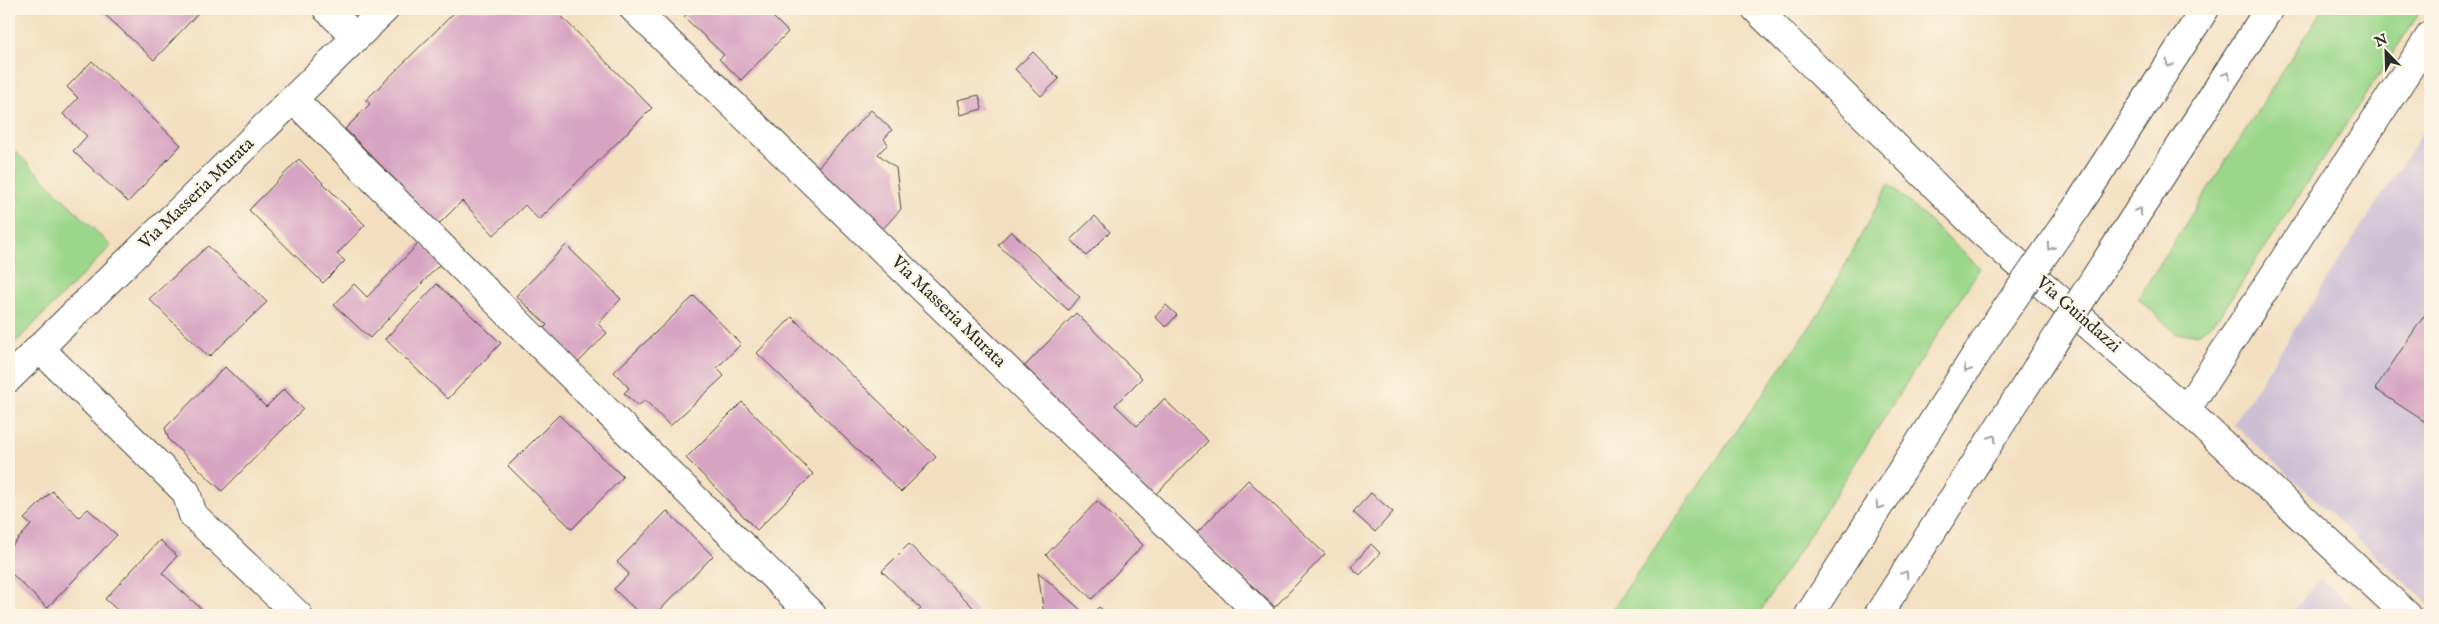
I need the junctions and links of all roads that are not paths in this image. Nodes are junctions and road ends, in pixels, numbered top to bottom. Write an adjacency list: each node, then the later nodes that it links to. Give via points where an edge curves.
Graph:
1 (327, 9): 8 (main road)
2 (385, 9): 8 (main road, Via Masseria Murata)
3 (634, 9): 15 (main road, Via Masseria Murata)
4 (1756, 9): 12 (main road, Via Guindazzi, via 1981,231)
5 (2205, 9): 16 (main road, one-way to 16, bridge)
6 (2269, 9): 17 (main road, one-way to 6, bridge)
7 (2430, 36): 12 (main road)
8 (356, 37): 9 (main road, Via Masseria Murata)
9 (294, 100): 10 (main road, Via Masseria Murata); 14 (main road)
10 (39, 348): 11 (main road, Via Masseria Murata); 13 (main road, via 186,492 193,514)
11 (12, 369)
12 (2186, 410): 18 (main road, Via Guindazzi)
13 (298, 615)
14 (812, 615)
15 (1261, 615)
16 (1808, 615)
17 (1878, 615)
18 (2407, 615)

